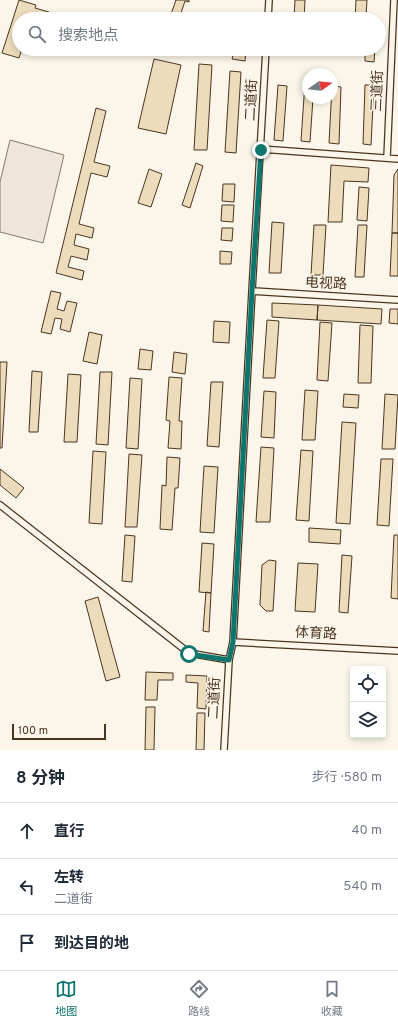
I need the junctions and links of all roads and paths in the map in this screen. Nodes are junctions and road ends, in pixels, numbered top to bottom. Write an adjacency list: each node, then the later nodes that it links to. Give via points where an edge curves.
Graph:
1 (269, 0): 3 (street)
2 (394, 0): 6 (street, 三道街)
3 (268, 12)
4 (266, 56): 5 (street, 二道街)
5 (261, 150): 6 (street); 8 (street, 二道街)
6 (387, 158): 7 (street)
7 (398, 159)
8 (252, 291): 9 (street, 电视路); 11 (street, 二道街)
9 (398, 300)
10 (0, 505): 13 (street, via 189,654)
11 (233, 642): 12 (street, 体育路); 13 (street, 二道街)
12 (398, 651)
13 (229, 660): 14 (street, 二道街)
14 (224, 750)

